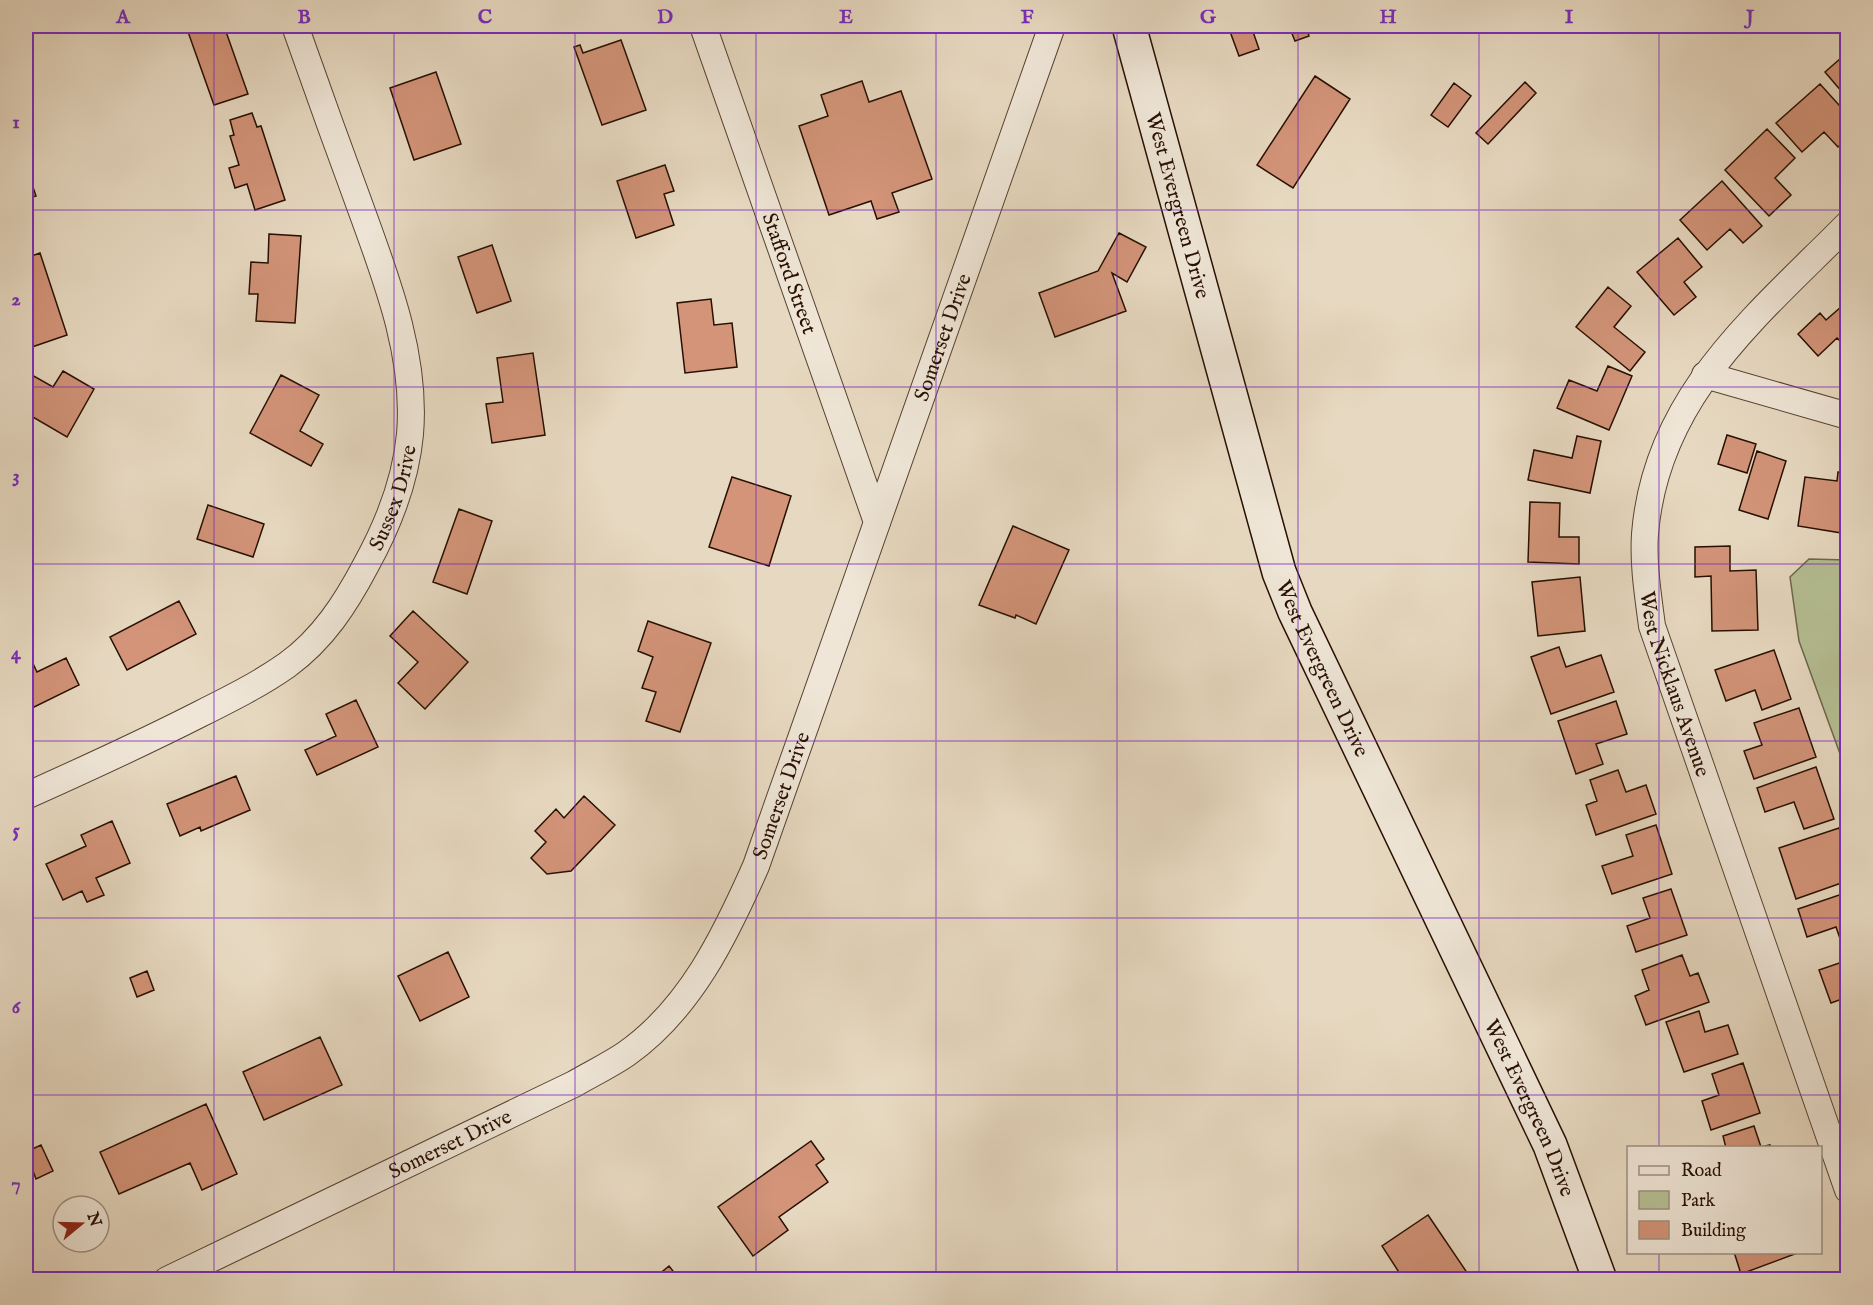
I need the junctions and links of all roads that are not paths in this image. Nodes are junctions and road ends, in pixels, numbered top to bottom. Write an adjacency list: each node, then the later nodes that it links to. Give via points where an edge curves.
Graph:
1 (295, 26): 9 (street, Sussex Drive, via 386,279 405,354 410,433 393,507 350,595 322,634 292,661 163,733)
2 (703, 26): 8 (street, Stafford Street)
3 (1052, 26): 8 (street, Somerset Drive)
4 (1129, 26): 12 (street, West Evergreen Drive, via 1283,582 1550,1145)
5 (1848, 224): 6 (street, West Nicklaus Avenue)
6 (1705, 375): 7 (street); 10 (street, West Nicklaus Avenue, via 1683,407 1664,447 1652,491 1645,535 1645,580 1652,626)
7 (1848, 416)
8 (878, 522): 11 (street, Somerset Drive, via 756,866 719,945 668,1016 625,1055 574,1084)
9 (26, 796)
10 (1848, 1190)
11 (167, 1280)
12 (1600, 1280)

